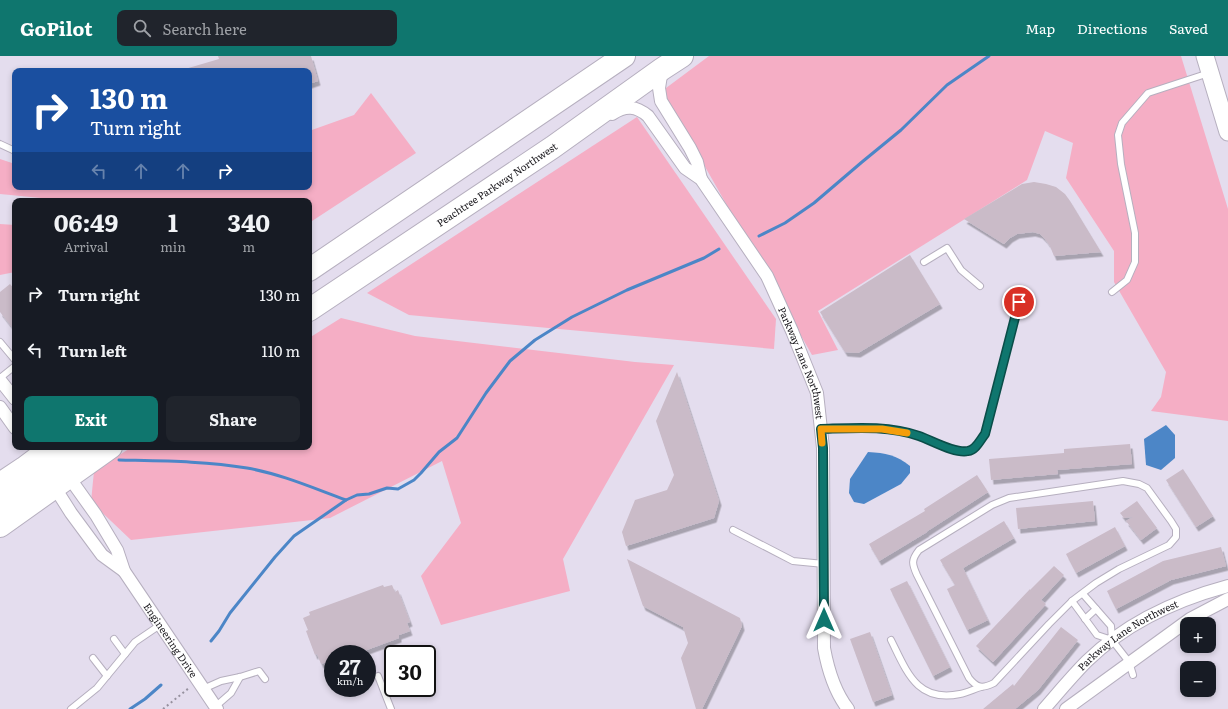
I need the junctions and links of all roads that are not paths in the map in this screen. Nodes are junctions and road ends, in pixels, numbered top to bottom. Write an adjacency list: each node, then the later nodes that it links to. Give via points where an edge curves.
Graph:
1 (624, 56): 12 (highway)
2 (682, 56): 4 (highway, Peachtree Parkway Northwest)
3 (1205, 56): 5 (street)
4 (662, 69): 8 (highway, Peachtree Parkway Northwest); 10 (street, Parkway Lane Northwest, via 659,88 661,101 690,148)
5 (1210, 72): 6 (street); 14 (lane, via 1148,93 1122,123 1118,135 1135,233 1135,262 1127,280)
6 (1228, 132)
7 (0, 144): 9 (lane)
8 (553, 147): 10 (street, Parkway Lane Northwest, via 585,132 620,109 636,109 648,116 685,168); 16 (highway, Peachtree Parkway Northwest)
9 (12, 150)
10 (701, 179): 24 (street, Parkway Lane Northwest, via 767,276 817,393)
11 (924, 262): 13 (lane, via 947,248 961,270)
12 (312, 268)
13 (980, 286)
14 (1112, 292)
15 (1019, 302): 24 (lane, via 985,434 976,447 960,451 918,435 882,429)
16 (312, 308)
17 (0, 342): 18 (lane)
18 (12, 356)
19 (12, 369): 20 (lane)
20 (0, 379): 21 (street)
21 (12, 395)
22 (0, 407): 23 (street)
23 (12, 424)
24 (821, 429): 32 (street, Parkway Lane Northwest)
25 (76, 450): 27 (highway)
26 (99, 450): 27 (highway)
27 (50, 462): 28 (highway); 29 (highway); 30 (highway); 33 (street, Engineering Drive, via 96,515 117,550); 33 (street, Engineering Drive, via 71,514 102,556)
28 (0, 484)
29 (0, 503)
30 (0, 526)
31 (733, 530): 32 (lane, via 793,561)
32 (824, 564): 57 (street, Parkway Lane Northwest, via 824,648 837,691)
33 (124, 570): 40 (street, Engineering Drive)
34 (1228, 586): 43 (street, Parkway Lane Northwest, via 1164,608)
35 (1083, 594): 37 (lane); 38 (lane); 52 (lane, via 1119,569 1169,545 1176,537 1176,529 1147,488 1123,481 1009,498 992,504 919,550 913,557 917,575 969,678)
36 (1228, 599): 46 (street, Parkway Lane Northwest, via 1190,619)
37 (1072, 601): 39 (lane); 52 (lane, via 994,683)
38 (1096, 609): 39 (lane); 43 (lane, via 1111,626)
39 (1085, 619): 43 (lane, via 1097,635)
40 (160, 625): 44 (lane, via 135,642); 53 (street, Engineering Drive)
41 (114, 639): 44 (lane)
42 (891, 640): 52 (lane, via 910,678 930,693 961,694)
43 (1112, 640): 46 (lane); 58 (street, Parkway Lane Northwest, via 1087,661)
44 (125, 654): 48 (lane)
45 (93, 658): 48 (lane)
46 (1130, 662): 47 (lane); 59 (street, Parkway Lane Northwest)
47 (1133, 675)
48 (107, 676): 55 (lane, via 97,688)
49 (378, 676): 56 (lane)
50 (240, 678): 51 (lane, via 259,670); 53 (lane, via 221,680); 54 (lane)
51 (265, 679)
52 (981, 687)
53 (203, 689): 54 (street, Engineering Drive)
54 (217, 708)
55 (71, 709)
56 (391, 709)
57 (848, 709)
58 (1044, 709)
59 (1066, 709)

